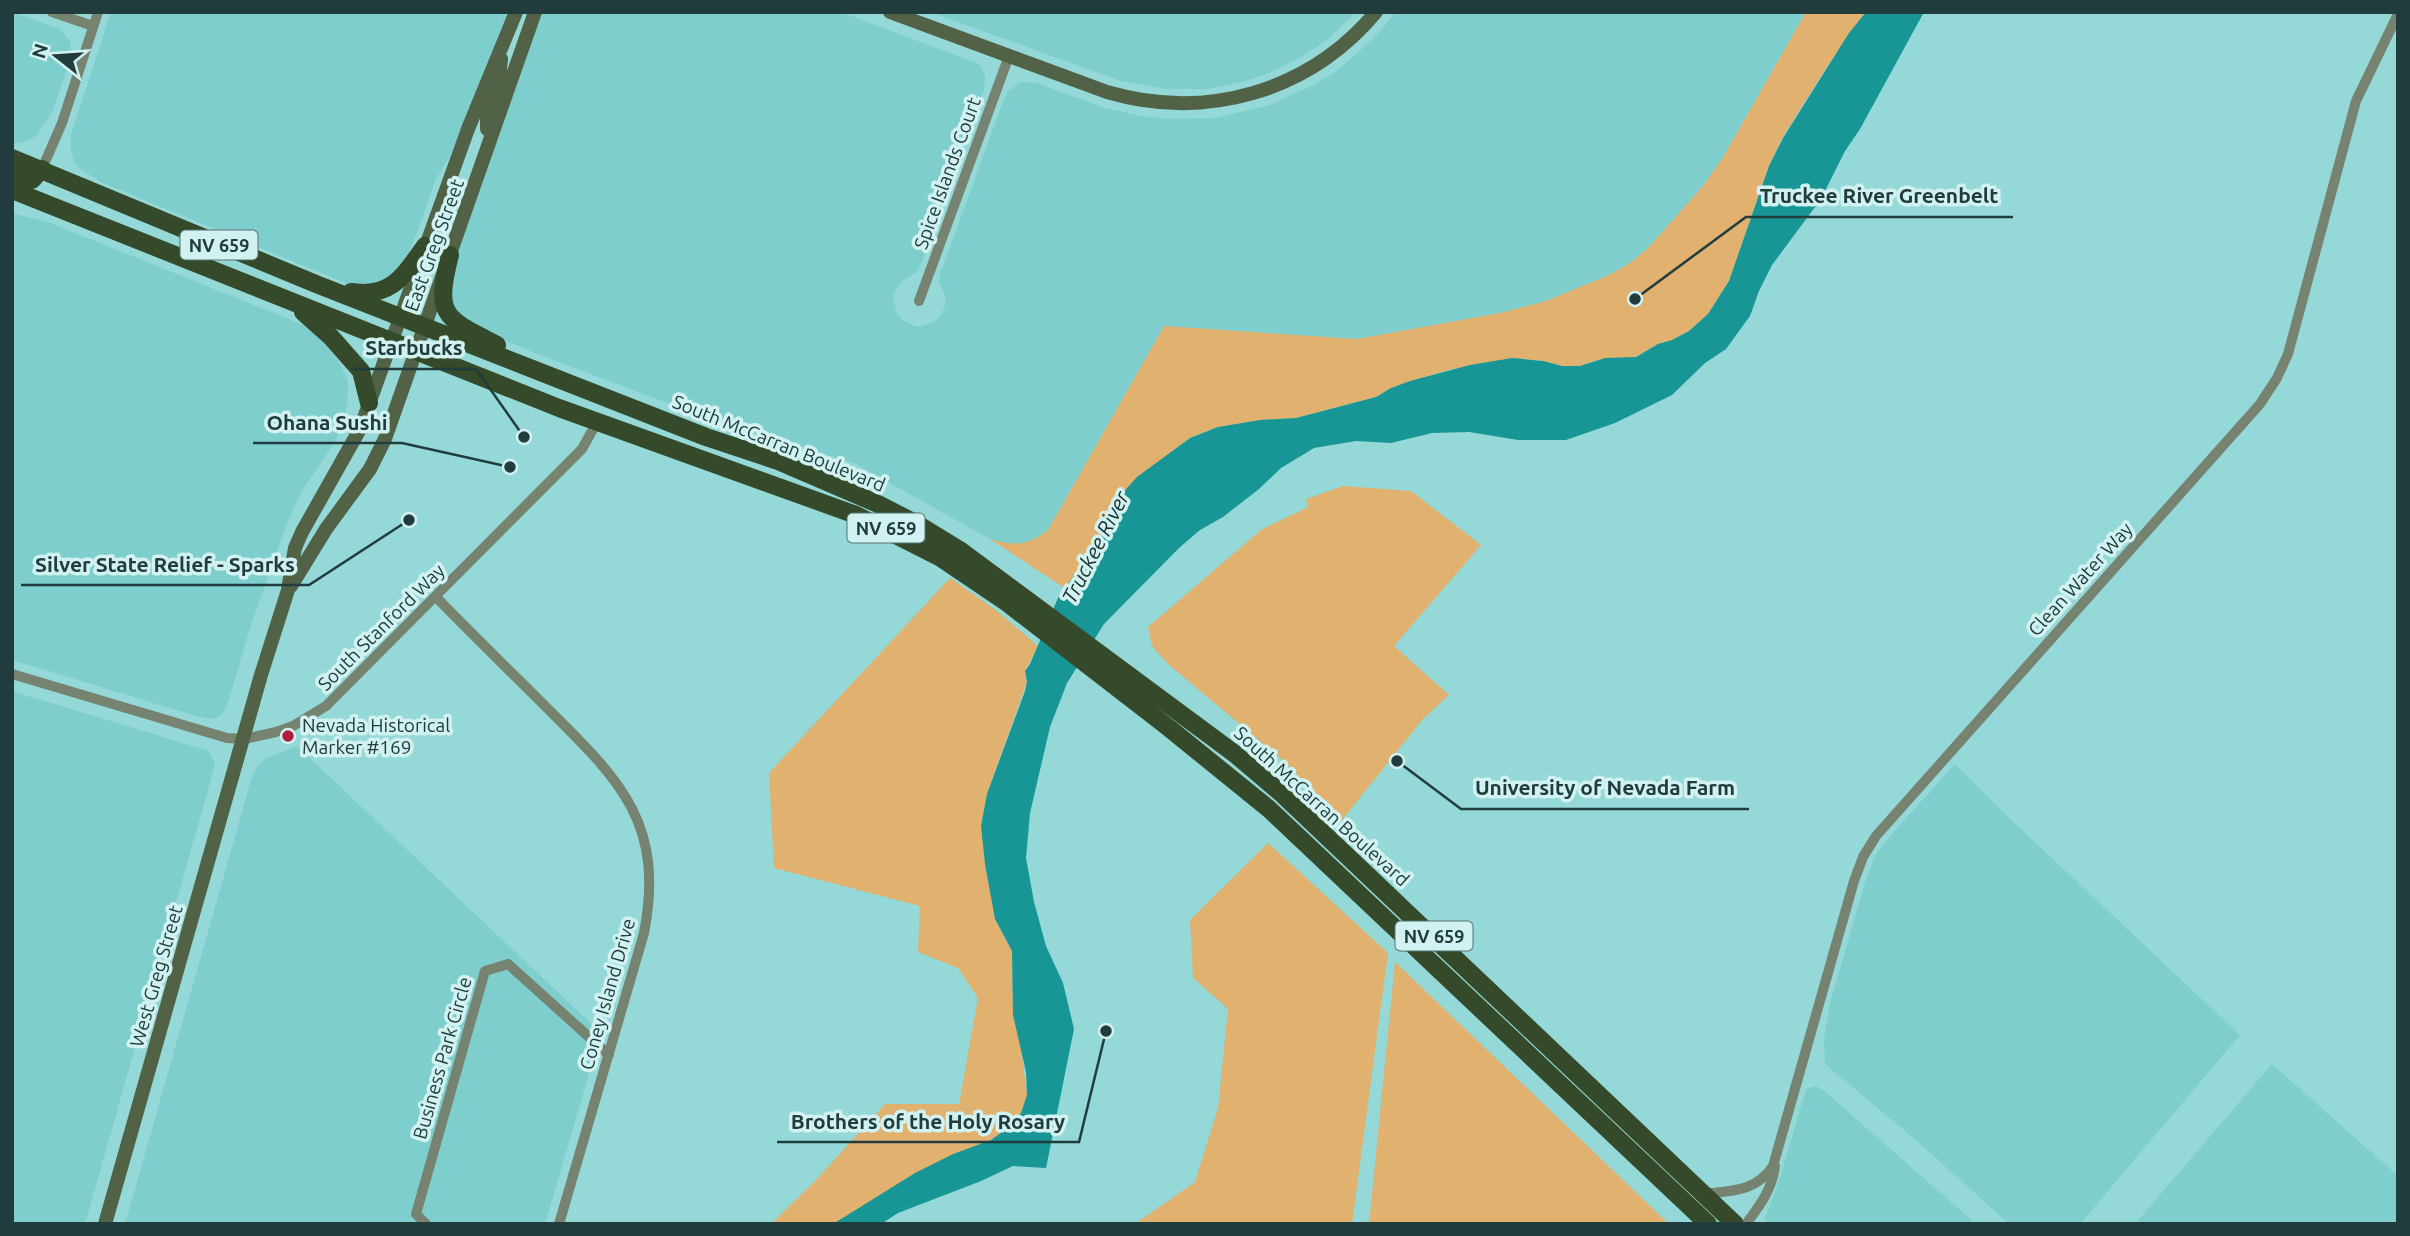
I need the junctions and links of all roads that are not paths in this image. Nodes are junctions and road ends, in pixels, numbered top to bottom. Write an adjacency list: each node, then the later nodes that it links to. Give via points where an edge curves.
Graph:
1 (52, 12): 8 (street)
2 (98, 12): 8 (street)
3 (516, 12): 9 (main road, East Greg Street)
4 (536, 12): 11 (main road, East Greg Street)
5 (890, 12): 10 (main road)
6 (1376, 12): 10 (main road, via 1340,49 1308,71 1256,93 1210,103 1163,104 1125,97)
7 (2398, 14): 37 (street, Clean Water Way, via 2356,101 2304,299 2277,378 2260,404 1876,835 1854,881)
8 (93, 26): 13 (street)
9 (502, 44): 11 (main road, via 499,78 486,119); 16 (main road, East Greg Street)
10 (1009, 56): 20 (street, Spice Islands Court)
11 (492, 133): 17 (main road, East Greg Street)
12 (12, 158): 13 (main road, South McCarran Boulevard / NV 659)
13 (42, 169): 14 (main road, via 32,180); 18 (main road, South McCarran Boulevard / NV 659)
14 (12, 176)
15 (12, 190): 19 (main road, South McCarran Boulevard / NV 659)
16 (425, 246): 18 (main road, via 390,288 371,294); 21 (main road, East Greg Street)
17 (450, 255): 22 (main road, East Greg Street); 25 (main road, via 442,300 457,324)
18 (330, 289): 21 (main road, South McCarran Boulevard / NV 659)
19 (289, 301): 23 (main road, South McCarran Boulevard / NV 659); 26 (main road, via 348,355 361,372)
20 (919, 301)
21 (399, 316): 22 (main road, South McCarran Boulevard / NV 659); 23 (main road, East Greg Street)
22 (425, 327): 24 (main road, East Greg Street); 25 (main road, South McCarran Boulevard / NV 659)
23 (390, 340): 24 (main road, South McCarran Boulevard / NV 659); 26 (main road, East Greg Street)
24 (416, 351): 27 (main road, South McCarran Boulevard / NV 659); 28 (main road, East Greg Street, via 370,469)
25 (584, 390): 30 (main road, South McCarran Boulevard / NV 659, via 778,461 878,504 961,551)
26 (369, 403): 28 (main road, East Greg Street, via 348,451 302,531)
27 (597, 422): 29 (street, South Stanford Way, via 582,449); 30 (main road, South McCarran Boulevard / NV 659, via 856,514)
28 (288, 590): 33 (main road, East Greg Street)
29 (436, 597): 33 (street, South Stanford Way, via 326,706 293,726); 36 (street, Coney Island Drive, via 605,766 637,819 648,864 649,912)
30 (1023, 606): 31 (main road, South McCarran Boulevard / NV 659)
31 (1112, 673): 34 (main road, South McCarran Boulevard / NV 659, via 1235,754); 35 (main road, South McCarran Boulevard / NV 659)
32 (12, 674): 33 (street, South Stanford Way, via 216,735)
33 (244, 739): 39 (main road, West Greg Street)
34 (1336, 844): 35 (main road); 38 (main road, South McCarran Boulevard / NV 659)
35 (1321, 859): 42 (main road, South McCarran Boulevard / NV 659)
36 (609, 1055): 40 (street, Business Park Circle, via 508,964 485,971 416,1214); 41 (street, Coney Island Drive)
37 (1776, 1159): 38 (street, Clean Water Way, via 1769,1173 1752,1187); 44 (street, Clean Water Way, via 1769,1191)
38 (1703, 1194): 43 (main road, South McCarran Boulevard / NV 659)
39 (105, 1224)
40 (426, 1224)
41 (559, 1224)
42 (1708, 1224)
43 (1735, 1224)
44 (1746, 1224)

